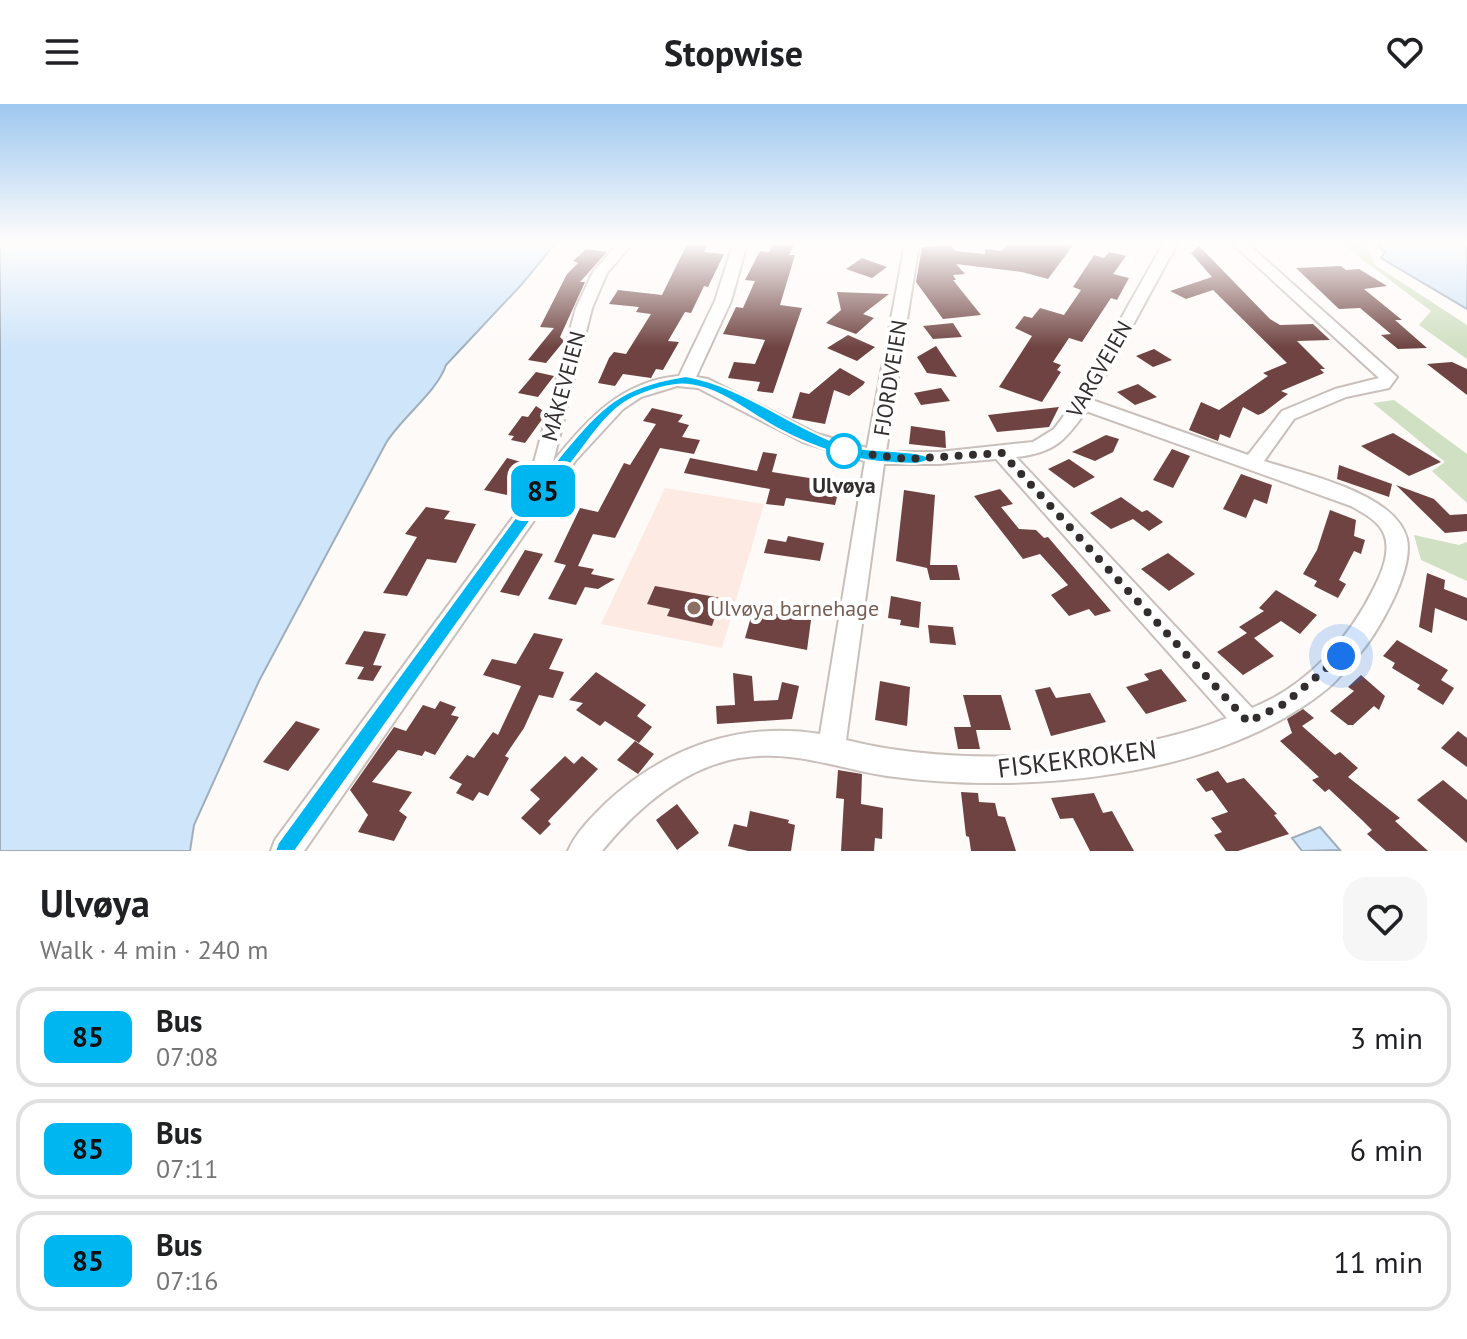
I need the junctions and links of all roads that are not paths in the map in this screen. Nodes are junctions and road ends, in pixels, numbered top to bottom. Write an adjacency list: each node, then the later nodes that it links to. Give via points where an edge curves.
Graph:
1 (597, 279): 11 (street, MÅKEVEIEN, via 584,308 549,439)
2 (730, 279): 6 (street)
3 (906, 279): 9 (street, FJORDVEIEN)
4 (1151, 279): 7 (street, VARGVEIEN)
5 (1279, 279): 10 (street, via 1388,377 1383,384 1341,393 1288,415)
6 (686, 380): 9 (street, VARGVEIEN, via 723,391 810,438); 11 (street, VARGVEIEN, via 637,391 612,406)
7 (1082, 403): 8 (street, VARGVEIEN, via 1051,441); 10 (street, FISKEKROKEN)
8 (1002, 453): 9 (street, VARGVEIEN); 12 (street)
9 (877, 458): 13 (street, FJORDVEIEN)
10 (1253, 462): 12 (street, FISKEKROKEN, via 1376,509 1392,523 1397,544 1388,584 1360,637 1316,680)
11 (541, 493): 14 (street, VARGVEIEN)
12 (1248, 722): 13 (street, FISKEKROKEN, via 1137,757 1052,767 975,770 885,762)
13 (831, 749): 15 (street, FISKEKROKEN, via 747,744 694,758 628,802)
14 (286, 851)
15 (583, 851)

